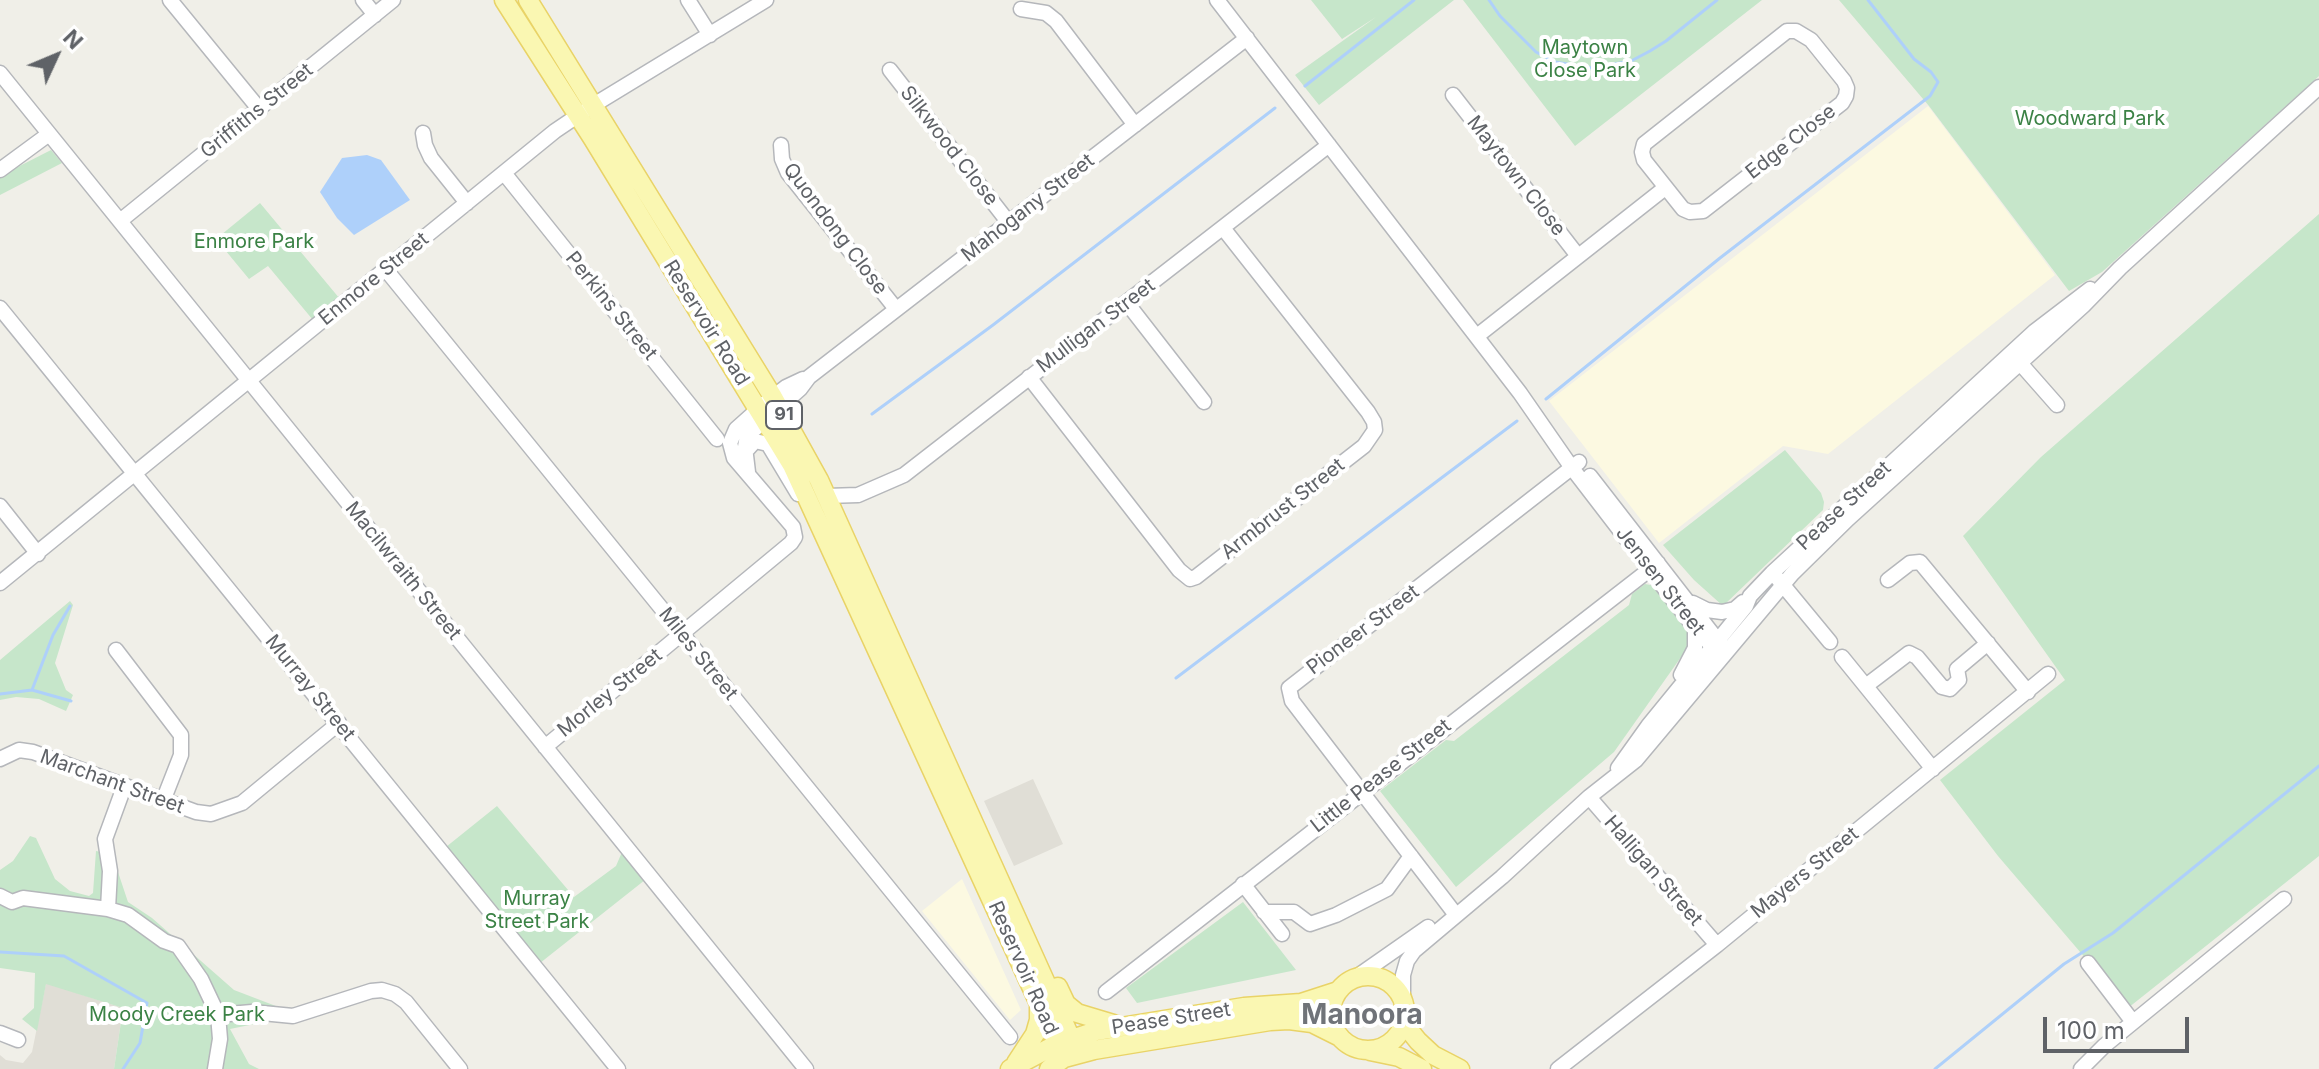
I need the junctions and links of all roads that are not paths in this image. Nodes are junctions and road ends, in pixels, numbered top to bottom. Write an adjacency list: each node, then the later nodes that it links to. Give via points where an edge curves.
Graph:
1 (170, 0): 17 (street)
2 (363, 0): 10 (street)
3 (393, 0): 10 (street, Griffiths Street)
4 (504, 0): 18 (main road, Reservoir Road / 91)
5 (528, 0): 18 (main road, Reservoir Road / 91)
6 (688, 0): 11 (street)
7 (766, 0): 11 (street, Enmore Street)
8 (1217, 0): 12 (street, Jensen Street)
9 (1021, 9): 19 (street, via 1046,13 1056,21)
10 (375, 15): 17 (street, Griffiths Street)
11 (710, 35): 18 (street, Enmore Street)
12 (1247, 38): 19 (street, Mahogany Street); 23 (street, Jensen Street)
13 (890, 70): 29 (street, Silkwood Close)
14 (0, 73): 21 (street, Macilwraith Street)
15 (2319, 87): 32 (street, Pease Street)
16 (1453, 95): 31 (street, Maytown Close)
17 (260, 110): 28 (street, Griffiths Street)
18 (585, 111): 25 (street, Enmore Street); 43 (main road, Reservoir Road / 91)
19 (1135, 125): 29 (street, Mahogany Street)
20 (423, 133): 27 (street, via 431,158)
21 (49, 134): 24 (street); 28 (street, Macilwraith Street)
22 (781, 145): 36 (street, Quondong Close, via 788,173)
23 (1329, 145): 30 (street, Mulligan Street); 37 (street, Jensen Street)
24 (0, 170)
25 (504, 173): 27 (street, Enmore Street); 44 (street, Perkins Street)
26 (1665, 188): 26 (street, Edge Close, via 1644,160 1644,144 1787,31 1805,34 1844,81 1842,103 1703,211 1683,209); 31 (street)
27 (467, 203): 33 (street, Enmore Street)
28 (120, 221): 40 (street, Macilwraith Street)
29 (1009, 223): 36 (street, Mahogany Street)
30 (1223, 228): 34 (street, Mulligan Street); 39 (street, Armbrust Street, via 1368,412 1375,430 1364,446 1202,573 1190,579 1179,570)
31 (1578, 256): 37 (street)
32 (2120, 268): 38 (street, Pease Street); 55 (street, Pease Street, via 2035,331)
33 (387, 271): 40 (street, Enmore Street); 61 (street, Miles Street)
34 (1127, 303): 39 (street, Mulligan Street); 41 (street)
35 (0, 308): 48 (street, Murray Street)
36 (896, 309): 43 (street, Mahogany Street, via 797,381)
37 (1477, 336): 46 (street, Jensen Street)
38 (2020, 363): 42 (street); 55 (street, Pease Street)
39 (1029, 377): 49 (street, Mulligan Street, via 904,475)
40 (250, 382): 48 (street, Enmore Street); 72 (street, Macilwraith Street)
41 (1204, 402)
42 (2057, 405)
43 (769, 408): 45 (street, via 747,436); 47 (street, Morley Street, via 736,429 730,443 732,454); 50 (main road, Reservoir Road / 91)
44 (717, 439)
45 (745, 452): 47 (street); 50 (street, via 755,441 768,444 794,489)
46 (1576, 465): 54 (street, Jensen Street); 77 (street, Pioneer Street, via 1289,688 1292,701)
47 (748, 472): 61 (street, Morley Street, via 791,523 795,537)
48 (135, 474): 53 (street, Enmore Street); 71 (street, Murray Street)
49 (858, 495): 50 (street, Mulligan Street); 52 (street, Mulligan Street)
50 (820, 502): 52 (main road, Reservoir Road / 91); 94 (main road, Reservoir Road / 91)
51 (0, 506): 53 (street)
52 (837, 516): 85 (main road, Reservoir Road / 91)
53 (38, 554): 57 (street, Enmore Street)
54 (1654, 566): 59 (street, Jensen Street); 60 (street, Jensen Street); 77 (street, Little Pease Street)
55 (1777, 579): 58 (street, Pease Street); 62 (street); 64 (street, Pease Street)
56 (1888, 580): 63 (street, via 1910,563 1920,562)
57 (0, 583)
58 (1750, 596): 59 (street, via 1722,612); 64 (street, Pease Street)
59 (1689, 600): 64 (street, Jensen Street)
60 (1695, 628): 64 (street, Jensen Street); 70 (street, via 1693,654)
61 (682, 634): 72 (street, Morley Street); 100 (street, Miles Street)
62 (1830, 642)
63 (1988, 643): 68 (street, via 1957,669 1959,680 1950,689 1909,653); 69 (street)
64 (1719, 646): 70 (street, Pease Street); 75 (street, Pease Street, via 1647,748)
65 (116, 650): 79 (street, via 181,735 181,755)
66 (1842, 657): 68 (street)
67 (2048, 674): 69 (street, Mayers Street)
68 (1867, 685): 74 (street)
69 (2028, 692): 74 (street, Mayers Street)
70 (1663, 707): 75 (street, Pease Street)
71 (339, 723): 79 (street, Marchant Street, via 226,811 196,812); 109 (street, Murray Street)
72 (545, 747): 110 (street, Macilwraith Street)
73 (0, 759): 76 (street, Marchant Street, via 19,750 33,752)
74 (1933, 769): 89 (street, Mayers Street)
75 (1609, 782): 78 (street, Pease Street)
76 (124, 787): 79 (street, Marchant Street); 84 (street, via 105,839)
77 (1361, 791): 80 (street, Pioneer Street); 81 (street, Little Pease Street)
78 (1589, 797): 87 (street, Pease Street); 89 (street, Halligan Street)
79 (163, 801)
80 (1411, 856): 86 (street, via 1387,889 1336,915 1310,924 1294,912); 87 (street, Pioneer Street)
81 (1243, 884): 86 (street); 93 (street, Little Pease Street)
82 (1, 896): 84 (street, via 12,902 23,898)
83 (2284, 899): 97 (street)
84 (108, 909): 96 (street, via 128,915 178,946)
85 (1013, 911): 98 (main road, via 1035,937 1068,1006 1082,1016); 104 (main road, Reservoir Road / 91)
86 (1264, 912): 88 (street)
87 (1454, 912): 91 (street, Pease Street); 95 (street, Pease Street, via 1409,957 1402,979)
88 (1282, 934)
89 (1717, 945): 113 (street, Mayers Street)
90 (2088, 963): 97 (street)
91 (1355, 978): 92 (main road); 95 (main road, via 1383,979 1393,985)
92 (1338, 991): 98 (main road, Pease Street, via 1301,1003); 101 (main road, via 1331,1014)
93 (1106, 992)
94 (1037, 1000): 104 (main road, Reservoir Road); 106 (main road, via 1036,1032)
95 (1404, 1006): 103 (main road, via 1402,1029 1394,1040); 112 (main road, via 1418,1041)
96 (218, 1015): 107 (street); 108 (street, via 293,1016 382,990 406,1002)
97 (2133, 1022): 105 (street)
98 (1119, 1026): 104 (main road, Pease Street)
99 (0, 1033): 102 (street)
100 (1010, 1037)
101 (1340, 1037): 103 (main road); 104 (main road, Pease Street, via 1312,1023 1270,1021)
102 (18, 1040)
103 (1364, 1050): 111 (main road, via 1399,1057)
104 (1060, 1052): 106 (main road, Pease Street)
105 (2089, 1066)
106 (1011, 1068)
107 (215, 1069)
108 (460, 1069)
109 (618, 1069)
110 (806, 1069)
111 (1422, 1069)
112 (1460, 1069)
113 (1558, 1069)

